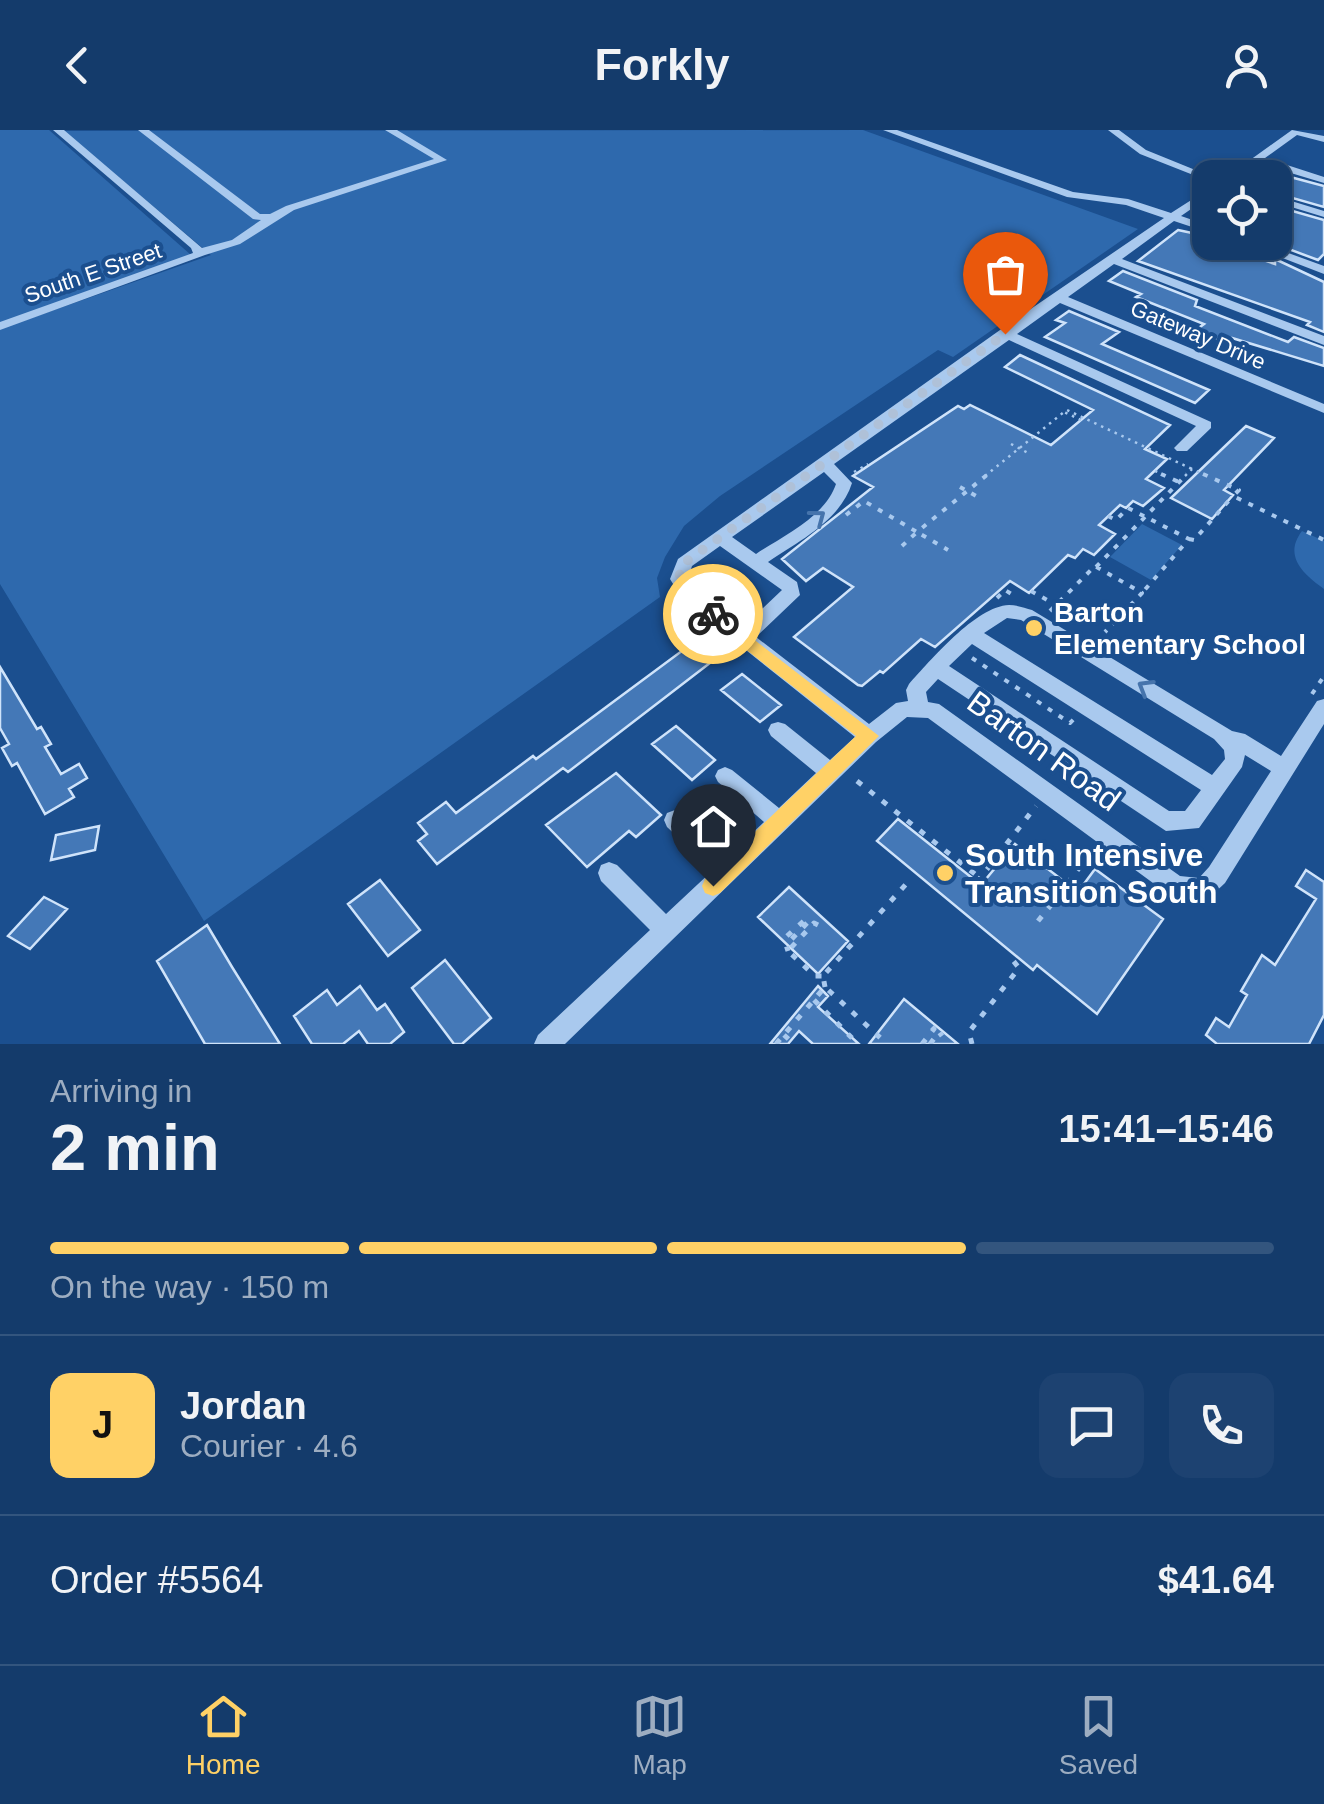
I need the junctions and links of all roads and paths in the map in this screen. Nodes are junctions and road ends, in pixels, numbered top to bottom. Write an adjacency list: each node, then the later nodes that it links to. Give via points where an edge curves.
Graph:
1 (58, 130): 17 (street)
2 (143, 130): 14 (street, via 257,218)
3 (390, 130): 14 (street, South E Street, via 442,160)
4 (888, 130): 15 (street, via 1071,195 1128,202)
5 (1113, 130): 9 (street, via 1142,152)
6 (1297, 131): 7 (street); 8 (street)
7 (1324, 139)
8 (1257, 159): 10 (street)
9 (1192, 171)
10 (1324, 180)
11 (1192, 204): 15 (street)
12 (1292, 204): 13 (street)
13 (1324, 214)
14 (268, 217): 17 (street, South E Street, via 237,242)
15 (1173, 217): 16 (street); 19 (street)
16 (1192, 224)
17 (199, 254): 22 (street, South E Street)
18 (1292, 259): 20 (street)
19 (1112, 260): 21 (street); 24 (street)
20 (1324, 270)
21 (1058, 297): 23 (street); 25 (street, Gateway Drive)
22 (0, 326)
23 (1005, 334): 29 (street, via 1210,420); 32 (street)
24 (1324, 342)
25 (1324, 409)
26 (1064, 412): 27 (path); 30 (path); 33 (path)
27 (1081, 420)
28 (1011, 444): 30 (path)
29 (1182, 448)
30 (1020, 449): 31 (path); 37 (path)
31 (1030, 454)
32 (824, 463): 46 (street); 51 (street, one-way to 32, via 843,494 844,483)
33 (1192, 469): 35 (path); 38 (path, via 1239,490)
34 (1155, 471): 35 (path)
35 (1180, 482): 41 (path)
36 (960, 487): 37 (path)
37 (968, 491): 39 (path); 45 (path)
38 (1233, 496): 47 (path); 48 (path)
39 (978, 497)
40 (1153, 497): 41 (path)
41 (1161, 501): 43 (path)
42 (1108, 516): 43 (path, via 1116,520 1128,507)
43 (1146, 516): 47 (path); 52 (path)
44 (833, 524): 45 (path, via 864,501)
45 (917, 532): 49 (path); 50 (path)
46 (720, 537): 51 (street); 59 (street, via 684,563 678,579 689,596)
47 (1189, 539): 54 (path)
48 (1324, 540)
49 (902, 546)
50 (948, 550)
51 (758, 562): 59 (street, via 786,580 791,595)
52 (1096, 567): 54 (path); 55 (path)
53 (1031, 590): 55 (path)
54 (1142, 592): 57 (path)
55 (1056, 605): 56 (path)
56 (1046, 615)
57 (1105, 632)
58 (972, 635): 61 (street); 68 (street, one-way to 58, via 1026,615 997,613); 73 (street)
59 (743, 638): 67 (street)
60 (972, 658): 65 (path, via 1070,724)
61 (937, 668): 64 (street, via 916,690); 73 (street, via 1166,821 1191,821)
62 (1324, 676): 63 (path)
63 (1314, 706): 69 (street)
64 (920, 707): 67 (street, Barton Road, via 903,710); 69 (street, Barton Road, via 1176,886 1202,889 1217,876)
65 (1080, 712)
66 (778, 730): 70 (street)
67 (870, 736): 70 (street, Barton Road)
68 (1227, 739): 69 (street); 73 (street, via 1235,761)
69 (1284, 769)
70 (831, 773): 76 (street, Barton Road)
71 (725, 776): 76 (street)
72 (857, 781): 79 (path, via 979,880)
73 (1216, 788)
74 (1036, 806): 79 (path)
75 (675, 820): 80 (street)
76 (779, 822): 80 (street, Barton Road)
77 (1012, 848): 79 (path)
78 (1094, 848): 85 (path)
79 (998, 858)
80 (729, 870): 88 (street, Barton Road)
81 (609, 873): 88 (street)
82 (908, 882): 92 (path)
83 (1056, 885): 85 (path)
84 (1082, 886): 85 (path, via 1072,896)
85 (1060, 893): 86 (path, via 1050,895)
86 (1038, 922)
87 (818, 925): 90 (path)
88 (666, 930): 99 (street, Barton Road)
89 (787, 936): 90 (path, via 808,921)
90 (788, 951): 92 (path)
91 (1014, 954): 104 (path, via 1018,968 970,1032)
92 (823, 976): 93 (path)
93 (825, 987): 94 (path); 102 (path)
94 (814, 1000): 96 (path); 98 (path)
95 (931, 1026): 103 (path)
96 (784, 1035): 100 (path); 101 (path)
97 (942, 1036): 103 (path)
98 (852, 1038)
99 (547, 1044)
100 (776, 1044)
101 (794, 1044)
102 (887, 1044)
103 (926, 1044)
104 (972, 1044)

